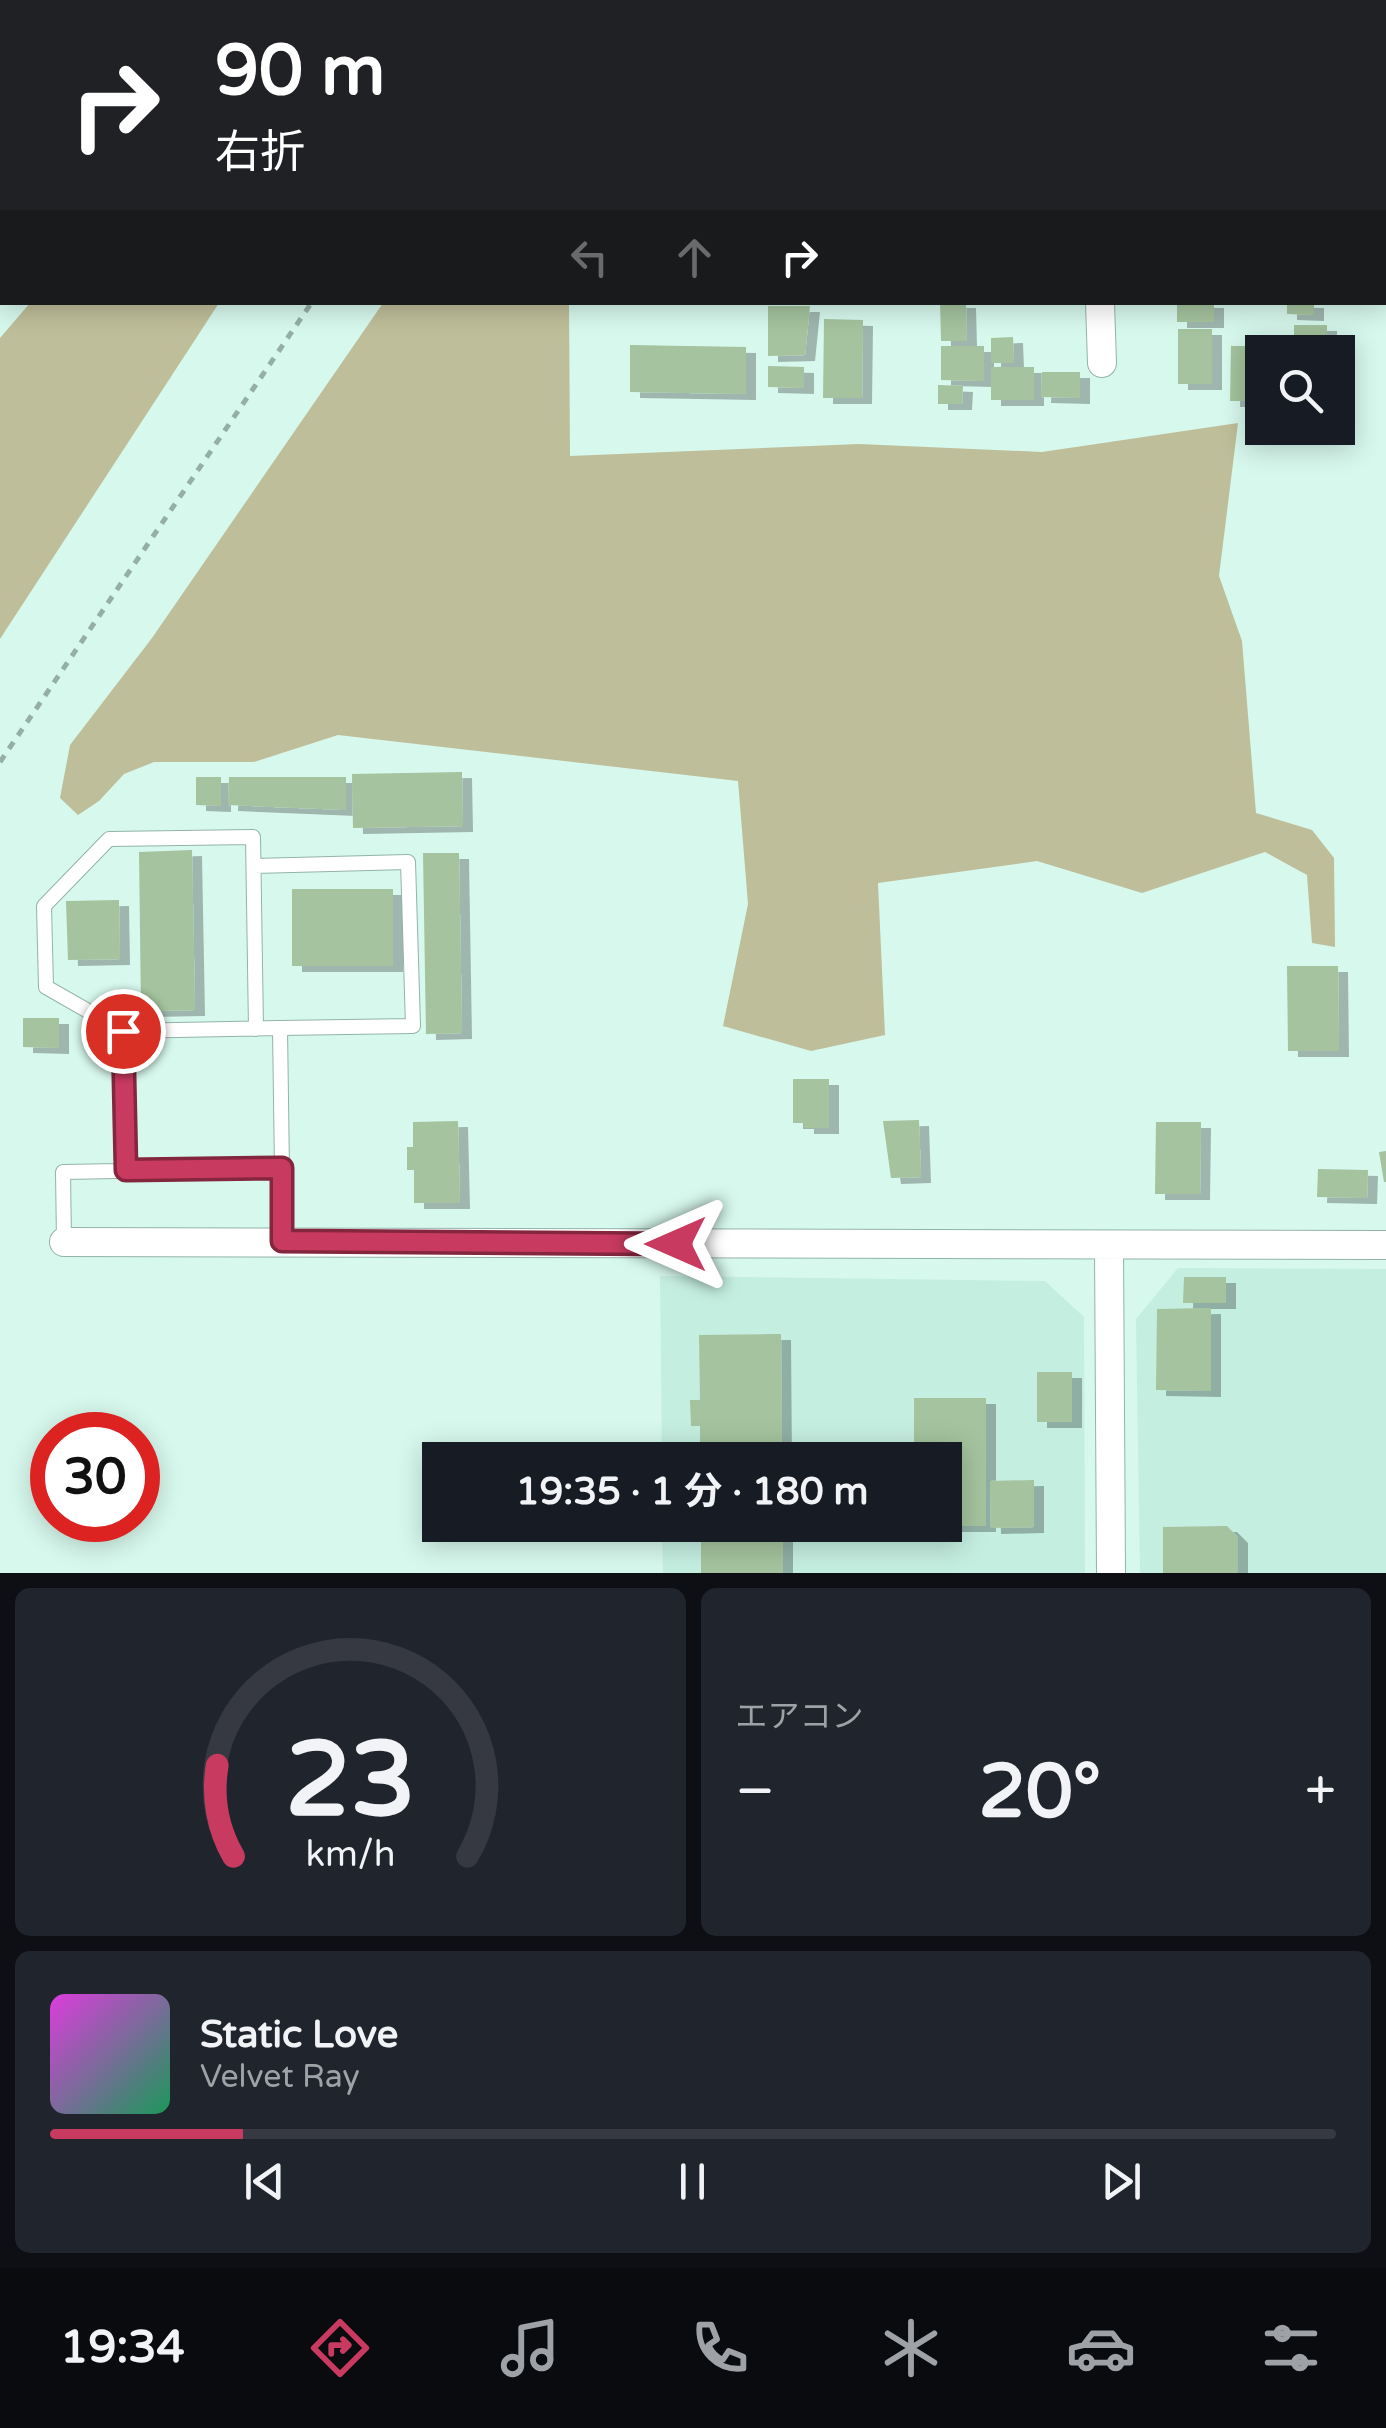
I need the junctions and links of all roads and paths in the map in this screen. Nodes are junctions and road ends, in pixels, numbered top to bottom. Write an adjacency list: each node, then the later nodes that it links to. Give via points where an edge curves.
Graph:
1 (310, 305): 4 (path)
2 (1100, 305): 3 (street)
3 (1102, 362)
4 (0, 762)
5 (254, 866): 6 (lane, via 408,862 413,1026); 7 (lane); 8 (lane, via 254,837 109,839 44,906 46,987)
6 (280, 1028): 7 (lane); 9 (lane)
7 (256, 1029): 8 (lane)
8 (123, 1031): 10 (lane)
9 (282, 1168): 10 (lane); 11 (lane)
10 (126, 1170): 12 (lane, via 63,1172)
11 (282, 1241): 12 (street); 14 (street)
12 (64, 1242)
13 (1386, 1245): 14 (street)
14 (1110, 1248): 15 (street)
15 (1111, 1573)

